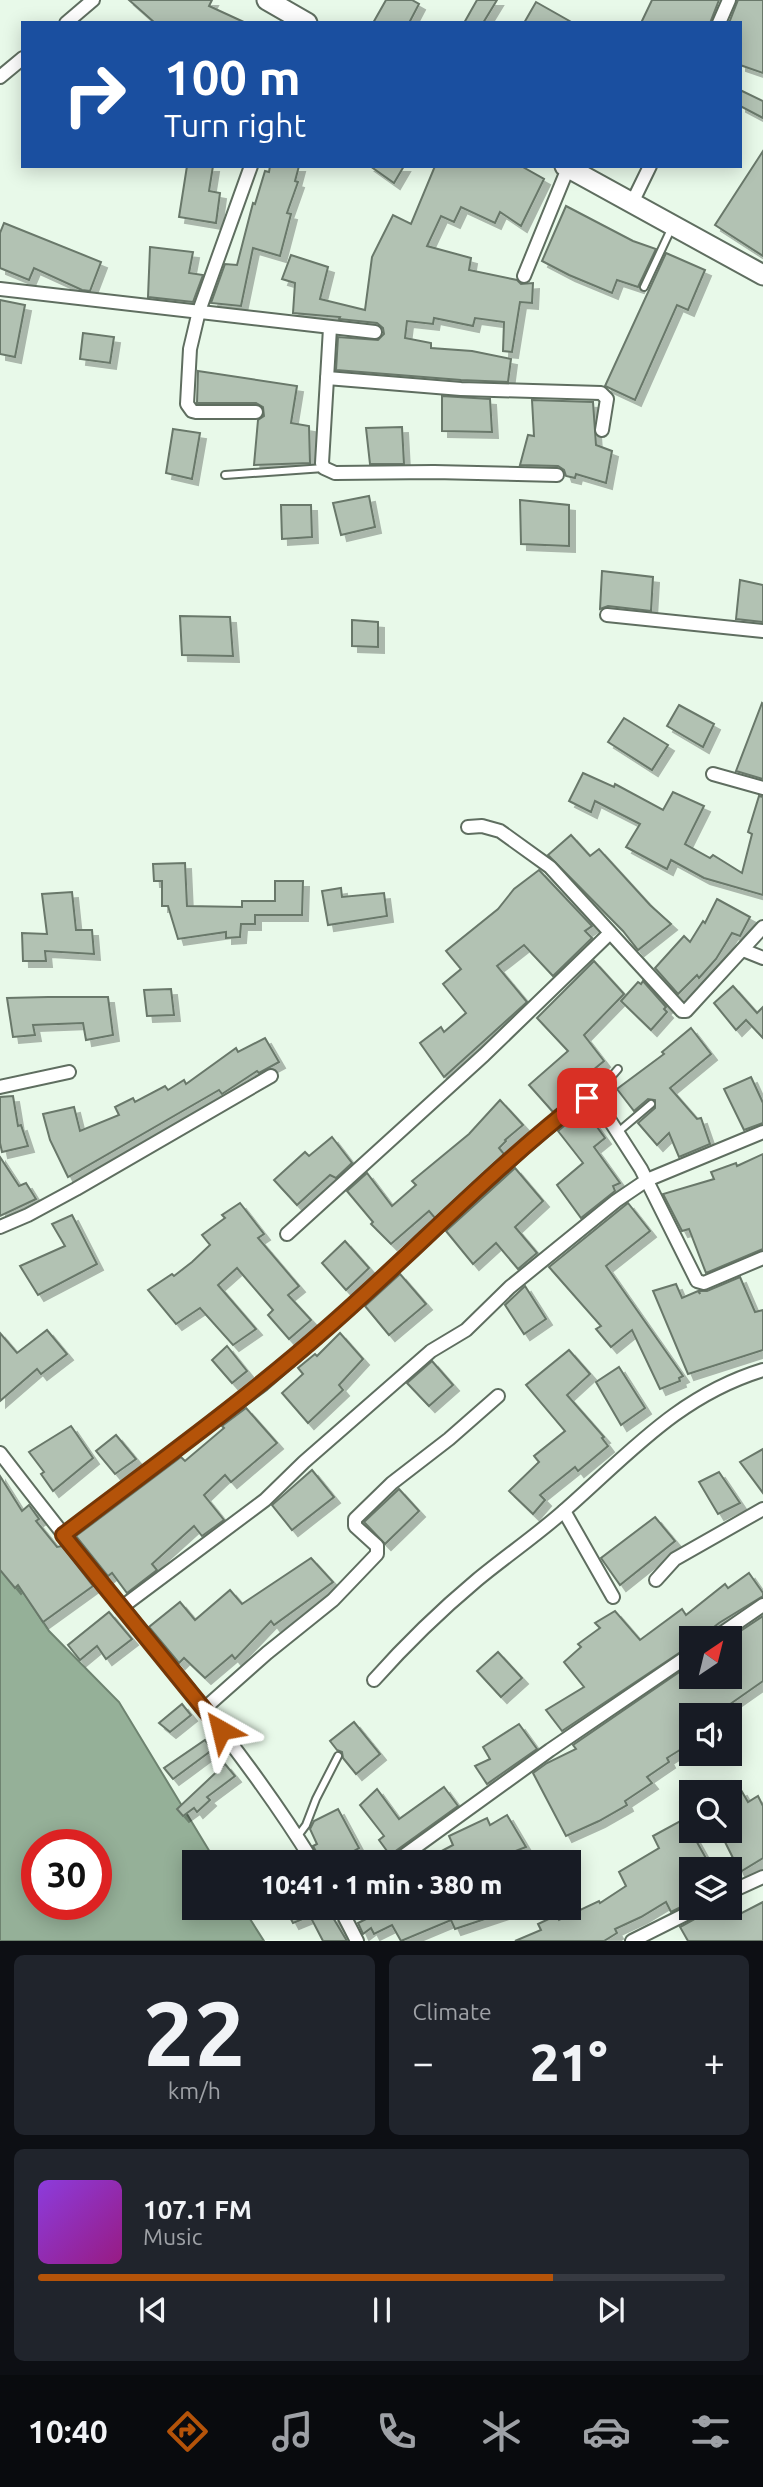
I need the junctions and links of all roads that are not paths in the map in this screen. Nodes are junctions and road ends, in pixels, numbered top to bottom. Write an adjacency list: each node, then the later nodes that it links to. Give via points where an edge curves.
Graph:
1 (93, 0): 4 (street)
2 (267, 0): 5 (street)
3 (729, 0): 6 (street)
4 (68, 21)
5 (303, 21)
6 (720, 21)
7 (21, 60): 8 (street)
8 (0, 77)
9 (250, 168): 19 (street)
10 (566, 168): 16 (street)
11 (568, 168): 13 (street)
12 (649, 168): 13 (street)
13 (632, 204): 14 (street)
14 (673, 226): 15 (street); 17 (lane)
15 (763, 275)
16 (524, 276)
17 (645, 287)
18 (0, 289): 19 (street)
19 (199, 311): 20 (street); 23 (street, via 189,360 188,408 196,412)
20 (330, 328): 21 (street); 22 (street)
21 (375, 332)
22 (327, 378): 24 (street, via 461,389 601,393 607,399); 25 (street)
23 (256, 412)
24 (602, 430)
25 (324, 468): 26 (lane); 27 (street, via 335,473)
26 (225, 475)
27 (557, 475)
28 (607, 615): 29 (street)
29 (763, 631)
30 (713, 774): 31 (street)
31 (763, 788)
32 (468, 827): 34 (street, via 500,831 521,844 550,867)
33 (763, 927): 35 (street)
34 (610, 933): 35 (street, via 682,1011); 47 (street, via 494,1046)
35 (744, 950): 36 (street)
36 (763, 958)
37 (618, 1069): 41 (lane)
38 (69, 1072): 40 (street)
39 (271, 1076): 46 (street, via 76,1189)
40 (0, 1087)
41 (593, 1099): 43 (street); 54 (street, via 581,1100 528,1144 263,1384)
42 (651, 1104): 43 (lane)
43 (618, 1132): 45 (street)
44 (763, 1132): 45 (street)
45 (647, 1180): 48 (street, via 699,1282); 58 (street, via 578,1230 466,1330 431,1352 265,1500)
46 (0, 1227)
47 (287, 1234)
48 (763, 1258)
49 (763, 1370): 53 (street, via 684,1406)
50 (498, 1396): 62 (street, via 355,1519 355,1526 377,1546 377,1554 333,1600)
51 (0, 1452): 54 (street)
52 (763, 1509): 55 (street, via 676,1559)
53 (564, 1511): 56 (street); 61 (street, via 435,1617)
54 (63, 1535): 58 (street)
55 (656, 1580)
56 (613, 1597)
57 (763, 1605): 59 (street)
58 (122, 1607): 62 (street)
59 (732, 1626)
60 (679, 1662): 66 (street)
61 (374, 1680)
62 (205, 1708): 64 (street)
63 (338, 1756): 64 (lane)
64 (298, 1837): 65 (street)
65 (306, 1850)
66 (412, 1850)
67 (763, 1877): 68 (street)
68 (742, 1887)
69 (679, 1918): 72 (street)
70 (346, 1920): 71 (street)
71 (357, 1941)
72 (632, 1941)

